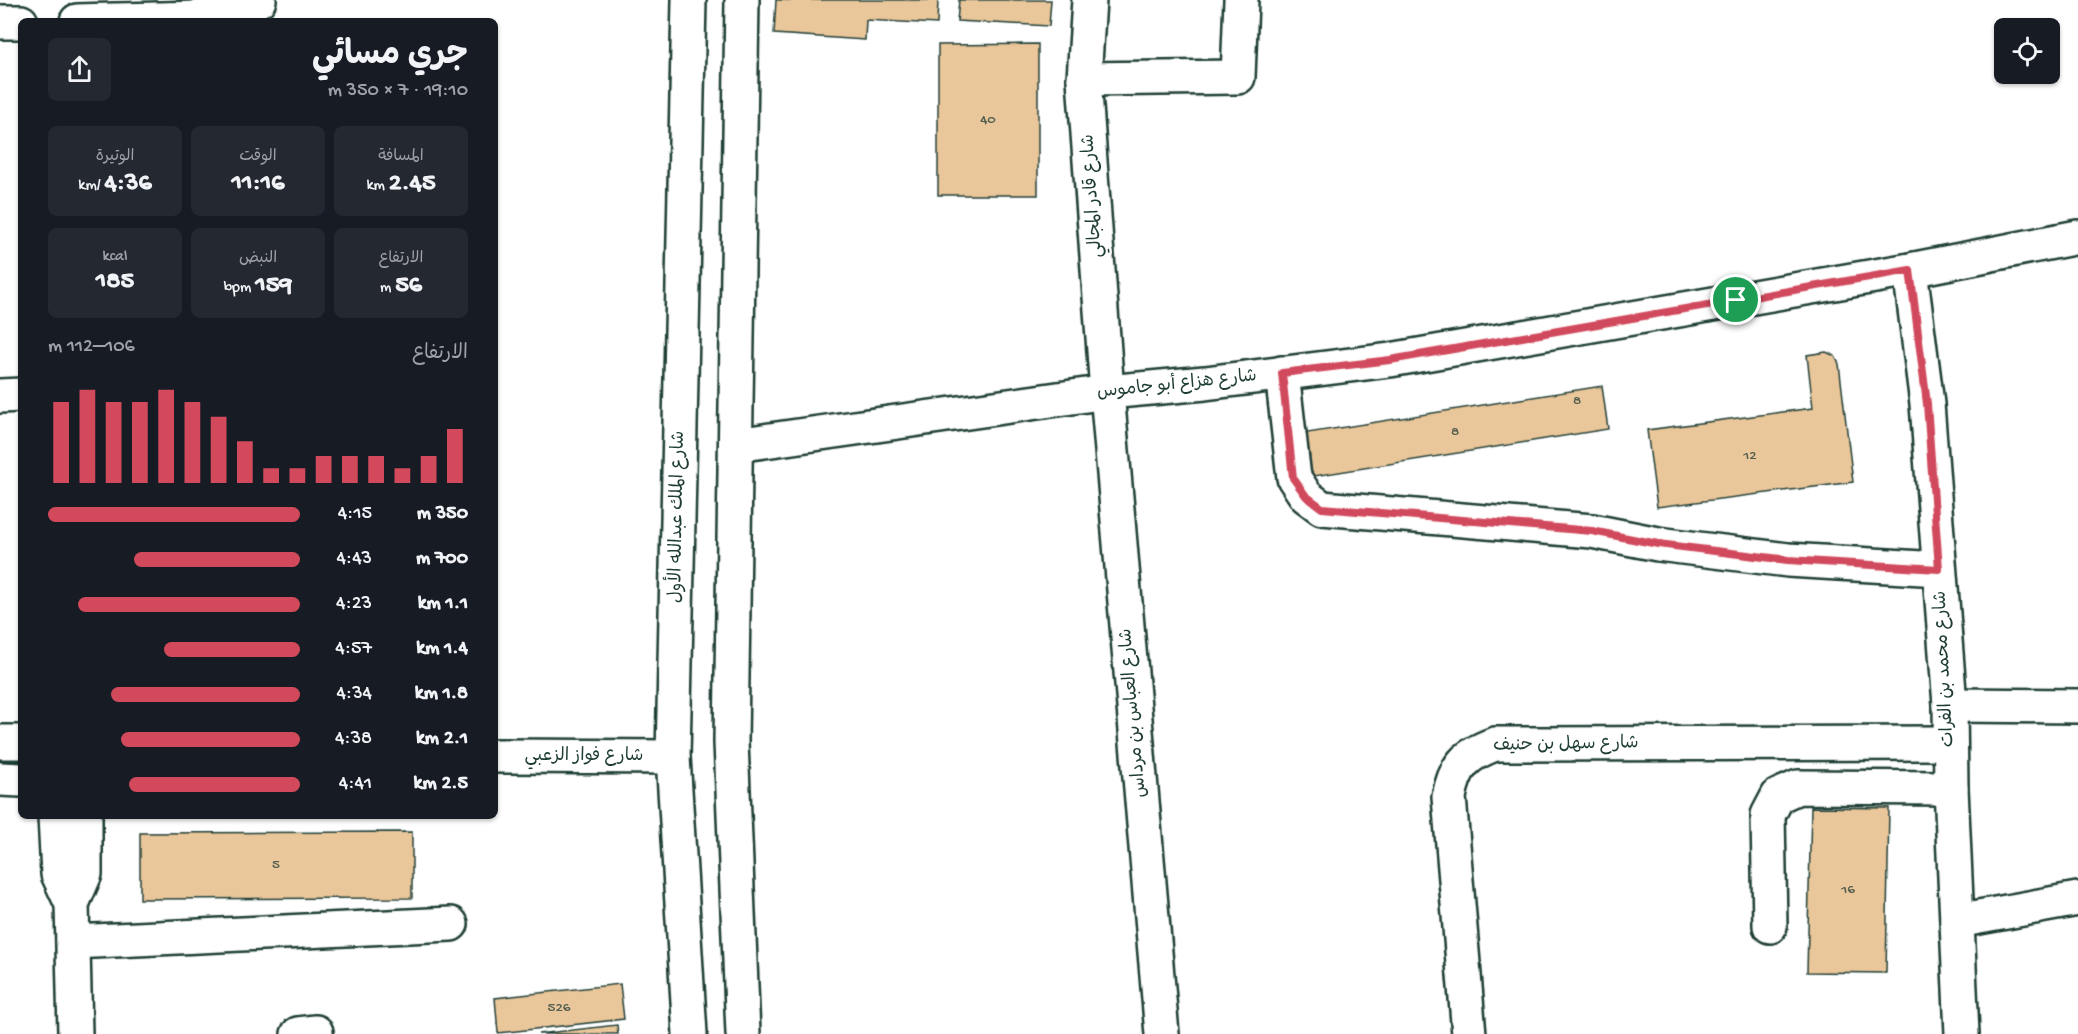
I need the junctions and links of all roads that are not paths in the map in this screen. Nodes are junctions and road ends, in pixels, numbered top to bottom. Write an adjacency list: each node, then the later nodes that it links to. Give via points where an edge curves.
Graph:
1 (259, 0): 6 (street, via 227,15)
2 (689, 0): 24 (street, شارع الملك عبدالله الأول)
3 (742, 0): 16 (street)
4 (1089, 0): 9 (street, شارع قادر المجالي)
5 (1241, 0): 9 (street, via 1238,77)
6 (193, 18)
7 (0, 22): 8 (street)
8 (18, 22)
9 (1084, 79): 13 (street, شارع قادر المجالي)
10 (2078, 237): 11 (street, شارع هزاع أبو جاموس)
11 (1910, 270): 12 (street, شارع هزاع أبو جاموس, via 1390,360); 17 (street, شارع محمد بن الفرات, via 1927,404)
12 (1282, 373): 13 (street, شارع هزاع أبو جاموس); 17 (street, via 1293,478 1306,496 1322,508 1592,531 1658,544 1788,560)
13 (1107, 392): 16 (street, شارع هزاع أبو جاموس); 39 (street, شارع العباس بن مرداس)
14 (18, 395): 15 (street)
15 (0, 396)
16 (736, 445): 38 (street, via 731,742)
17 (1939, 569): 18 (street, شارع محمد بن الفرات)
18 (1950, 705): 19 (street); 22 (street, شارع محمد بن الفرات)
19 (2078, 706)
20 (0, 742): 21 (street)
21 (18, 742)
22 (1950, 743): 27 (street, شارع محمد بن الفرات); 40 (street, شارع سهل بن حنيف, via 1495,744 1476,751 1453,778 1449,797)
23 (498, 756): 24 (street, شارع فواز الزعبي)
24 (673, 757): 37 (street, شارع الملك عبدالله الأول)
25 (0, 779): 26 (street)
26 (18, 780)
27 (1951, 788): 32 (street, شارع محمد بن الفرات); 34 (street, via 1798,787 1778,796 1768,815)
28 (55, 819): 31 (street, via 58,874)
29 (85, 819): 31 (street, via 85,874)
30 (2078, 899): 32 (street)
31 (72, 904): 35 (street)
32 (1957, 921): 41 (street, شارع محمد بن الفرات)
33 (451, 924): 35 (street)
34 (1770, 926)
35 (73, 942): 36 (street)
36 (75, 1034)
37 (690, 1034)
38 (743, 1034)
39 (1162, 1034)
40 (1469, 1034)
41 (1962, 1034)

